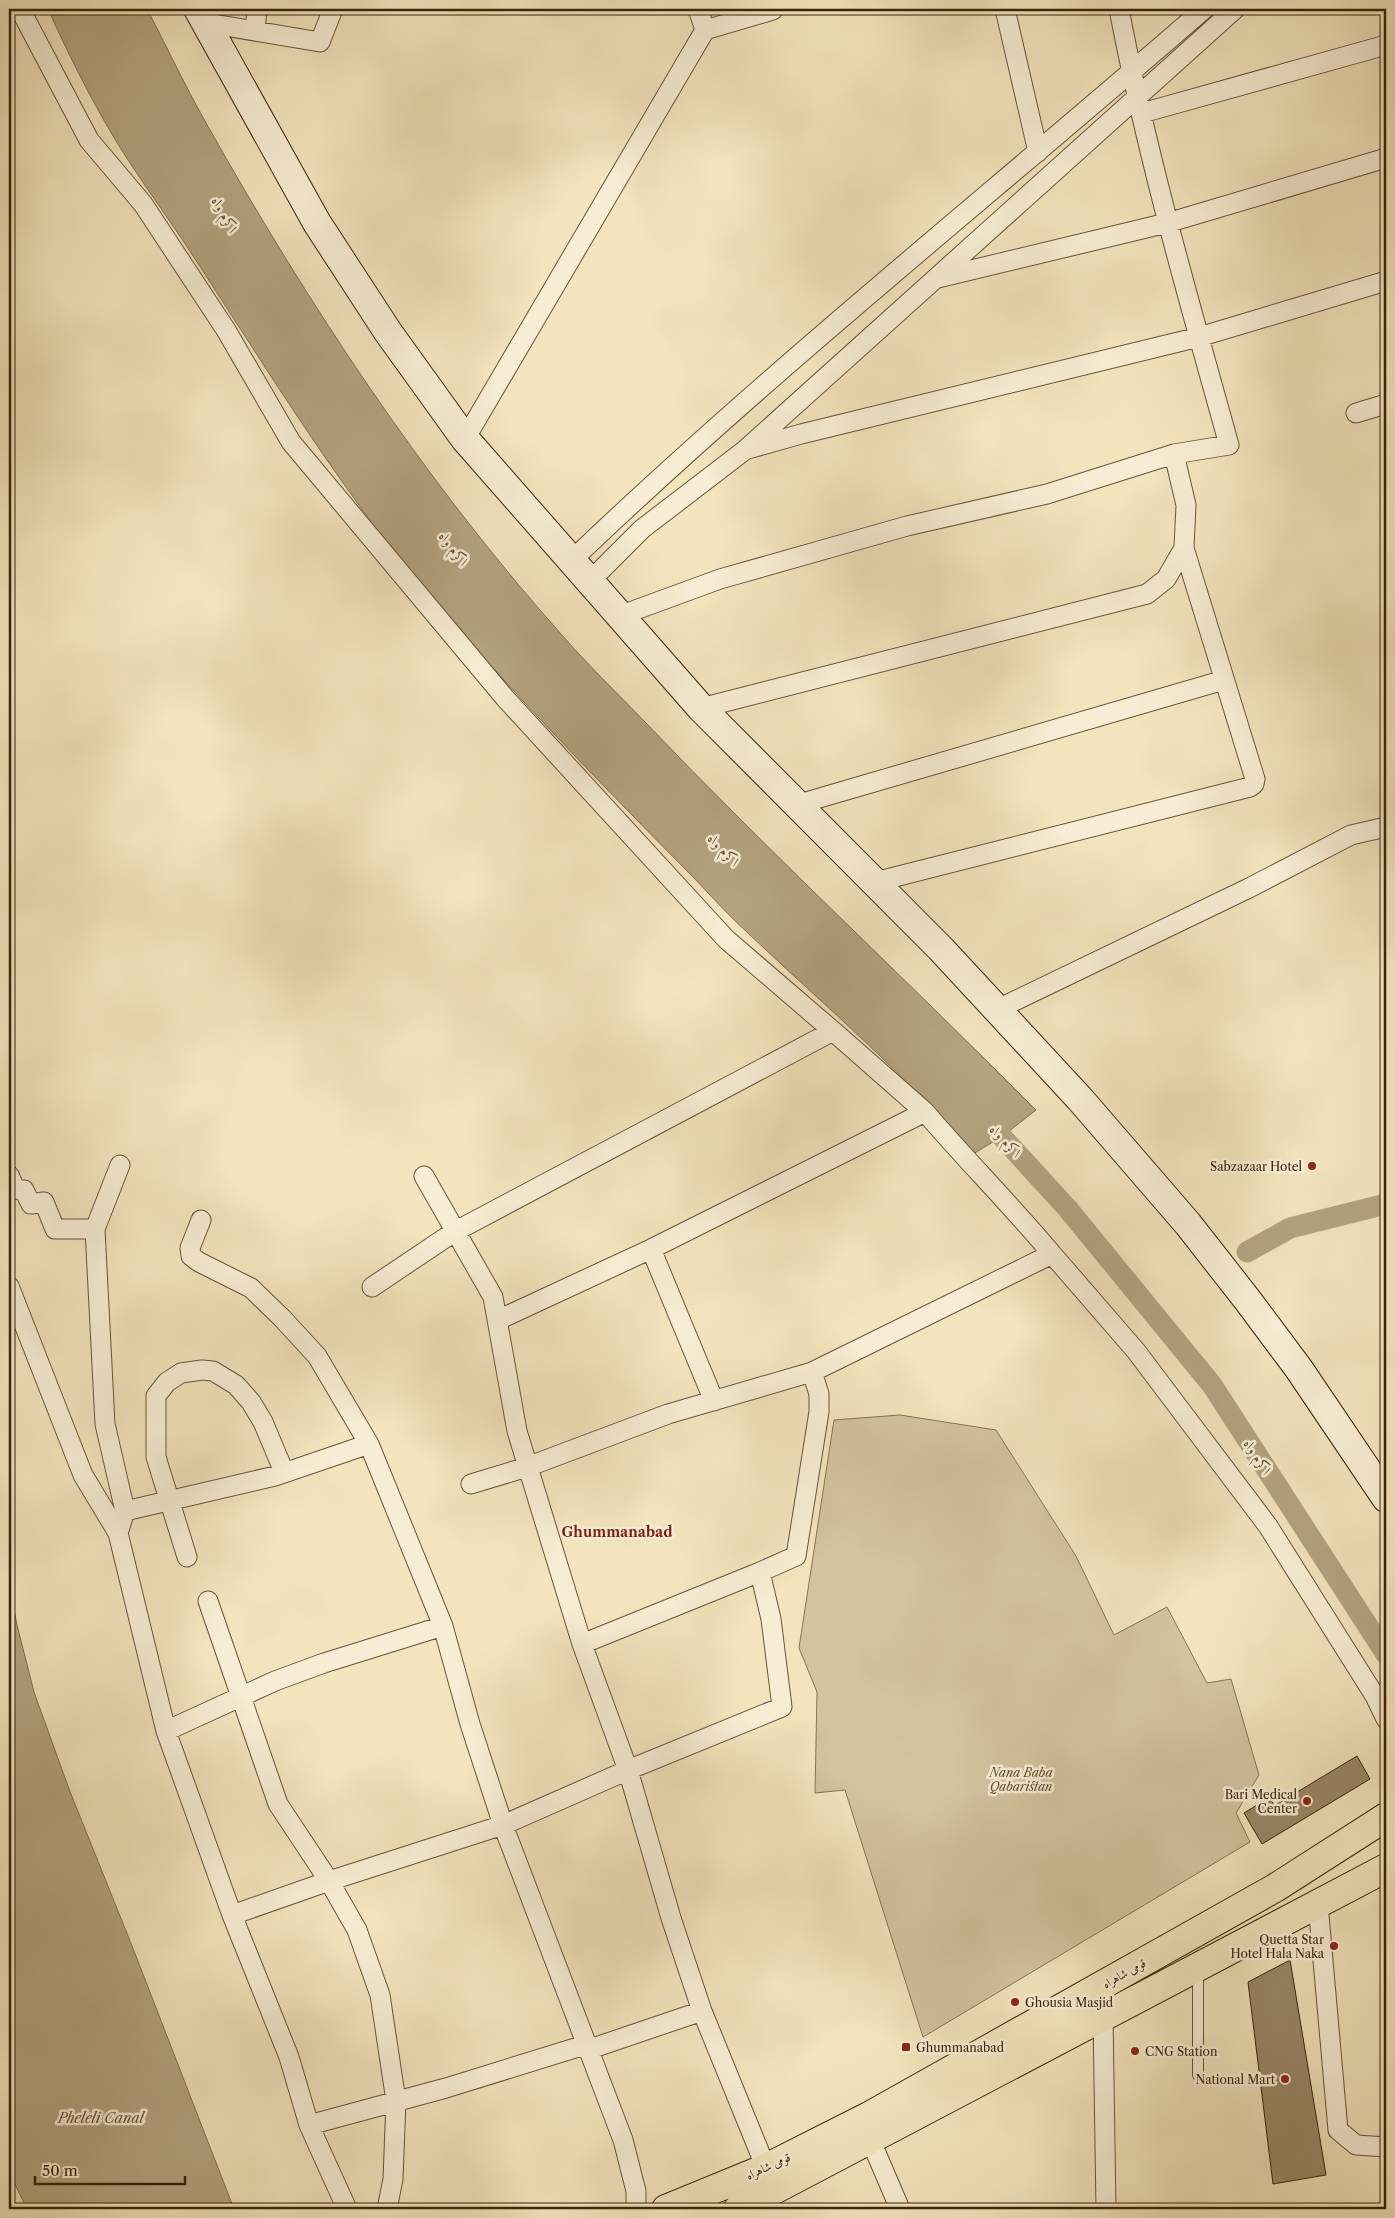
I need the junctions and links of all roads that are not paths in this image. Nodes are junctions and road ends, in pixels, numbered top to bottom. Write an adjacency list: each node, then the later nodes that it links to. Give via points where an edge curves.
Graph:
1 (20, 9): 37 (street, via 89,140 143,204 226,330 291,442 505,698 726,939)
2 (257, 9): 12 (street)
3 (333, 9): 12 (street, via 320,42)
4 (698, 9): 11 (street)
5 (1006, 9): 16 (street)
6 (1119, 9): 14 (street)
7 (1204, 9): 14 (street)
8 (1235, 9): 15 (street)
9 (772, 10): 11 (street)
10 (202, 16): 12 (street); 24 (street, via 318,223 388,332)
11 (705, 30): 24 (street)
12 (256, 32)
13 (1386, 45): 15 (street)
14 (1131, 72): 15 (street); 16 (street)
15 (1140, 104): 18 (street); 19 (street)
16 (1038, 152): 28 (street, via 871,291 625,509)
17 (1386, 158): 18 (street)
18 (1167, 223): 19 (street); 21 (street)
19 (934, 279): 25 (street)
20 (1386, 281): 21 (street)
21 (1199, 337): 25 (street); 26 (street, via 1229,445)
22 (1386, 404): 23 (street)
23 (1356, 413)
24 (465, 438): 28 (street)
25 (745, 450): 29 (street, via 642,529)
26 (1174, 454): 27 (street, via 1186,505); 30 (street, via 1047,494 907,526 730,577)
27 (1184, 548): 31 (street); 32 (street, via 1166,579 1147,594)
28 (571, 561): 29 (street)
29 (589, 582): 30 (street)
30 (619, 616): 32 (street)
31 (1224, 680): 33 (street); 35 (street, via 1255,779 1250,787)
32 (701, 708): 33 (street)
33 (798, 804): 35 (street)
34 (1386, 827): 36 (street, via 1351,835)
35 (875, 882): 36 (street)
36 (998, 1009): 56 (street, via 1080,1098 1188,1224 1299,1369)
37 (833, 1031): 38 (street); 44 (street)
38 (925, 1112): 45 (street); 46 (street)
39 (120, 1165): 43 (street)
40 (9, 1175): 43 (street, via 16,1189 24,1190 31,1204 44,1202 54,1229)
41 (424, 1176): 44 (street)
42 (201, 1220): 52 (street, via 190,1248 191,1256 251,1288 282,1318 317,1356)
43 (96, 1229): 58 (street, via 105,1424)
44 (454, 1232): 48 (street); 49 (street, via 493,1297)
45 (650, 1249): 49 (street); 51 (street)
46 (1052, 1254): 50 (street); 66 (street, via 1136,1351 1268,1526 1375,1696)
47 (9, 1286): 59 (street, via 83,1475)
48 (372, 1287)
49 (498, 1320): 53 (street, via 517,1431)
50 (812, 1372): 51 (street); 61 (street, via 819,1394 819,1412 796,1556)
51 (714, 1401): 53 (street, via 668,1414)
52 (369, 1444): 54 (street); 63 (street)
53 (527, 1467): 55 (street); 64 (street)
54 (284, 1472): 57 (street); 57 (street, via 263,1422 236,1385 213,1371 181,1373 156,1396 156,1457)
55 (471, 1484)
56 (1386, 1498)
57 (170, 1501): 58 (street); 60 (street)
58 (125, 1511): 59 (street)
59 (118, 1533): 67 (street)
60 (187, 1557)
61 (760, 1572): 64 (street); 68 (street, via 782,1707)
62 (208, 1601): 65 (street)
63 (443, 1626): 65 (street, via 324,1663); 70 (street)
64 (582, 1644): 68 (street)
65 (241, 1698): 67 (street); 72 (street, via 278,1804)
66 (1386, 1719)
67 (166, 1731): 74 (street)
68 (628, 1770): 70 (street); 78 (street)
69 (1386, 1817): 75 (highway, قومی شاہراہ, via 1275,1888)
70 (503, 1826): 72 (street); 80 (street)
71 (1386, 1868): 73 (highway, قومی شاہراہ)
72 (330, 1881): 74 (street); 82 (street, via 357,1930 380,1995)
73 (1318, 1904): 76 (highway, قومی شاہراہ); 85 (street, via 1338,2130 1356,2145)
74 (232, 1915): 83 (street, via 289,2057)
75 (1153, 1956): 77 (highway); 86 (highway, قومی شاہراہ, via 869,2116)
76 (1198, 1967): 77 (highway, قومی شاہراہ); 81 (lane)
77 (1169, 1982): 79 (highway, قومی شاہراہ)
78 (702, 2011): 80 (street); 86 (street)
79 (1104, 2016): 84 (highway, قومی شاہراہ); 93 (street)
80 (589, 2047): 82 (street); 89 (street, via 623,2140 636,2191)
81 (1198, 2075)
82 (396, 2101): 83 (street); 88 (street, via 393,2179)
83 (309, 2125): 87 (street)
84 (870, 2139): 91 (highway, قومی شاہراہ); 92 (street)
85 (1386, 2147)
86 (766, 2168): 90 (highway, قومی شاہراہ)
87 (347, 2209)
88 (387, 2209)
89 (636, 2209)
90 (666, 2209)
91 (738, 2209)
92 (900, 2209)
93 (1106, 2209)

